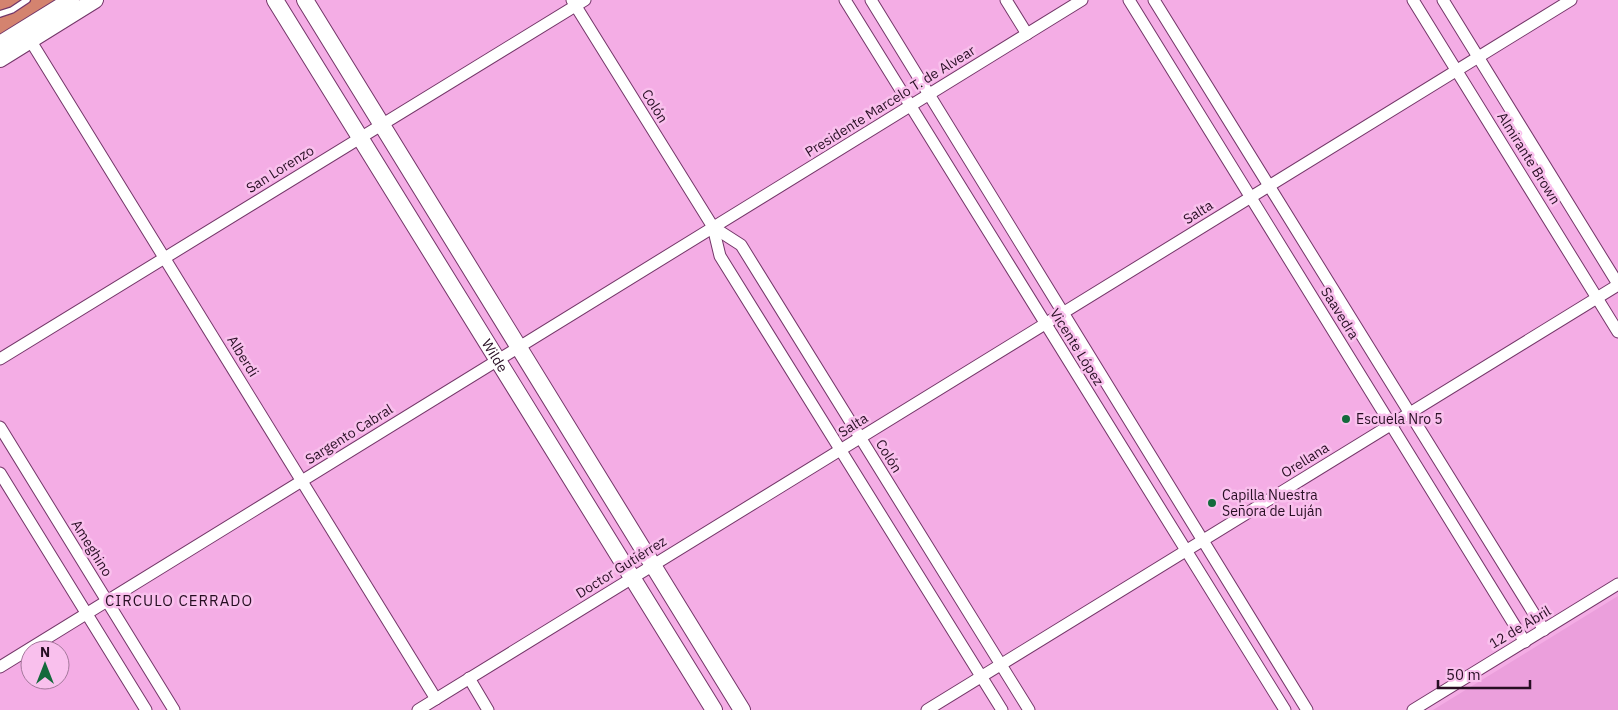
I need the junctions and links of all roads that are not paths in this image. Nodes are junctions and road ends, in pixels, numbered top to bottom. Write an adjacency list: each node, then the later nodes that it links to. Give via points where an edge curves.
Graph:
1 (27, 0): 16 (lane)
2 (71, 0): 17 (street)
3 (95, 0): 17 (street)
4 (275, 0): 26 (street, Wilde)
5 (305, 0): 25 (street, Wilde)
6 (845, 0): 24 (street, Vicente López)
7 (871, 0): 23 (street, Vicente López)
8 (1006, 0): 18 (street)
9 (1082, 0): 18 (street, Presidente Marcelo T. de Alvear)
10 (1129, 0): 28 (street, Saavedra)
11 (1154, 0): 27 (street, Saavedra)
12 (1414, 0): 22 (street, Almirante Brown)
13 (1443, 0): 20 (street, Almirante Brown)
14 (1570, 0): 20 (street, Salta)
15 (578, 2): 25 (street, San Lorenzo); 29 (street, Colón)
16 (0, 14)
17 (27, 34): 19 (street); 21 (street); 30 (street, Alberdi)
18 (1027, 34): 23 (street, Presidente Marcelo T. de Alvear)
19 (0, 44)
20 (1478, 57): 22 (street, Salta); 31 (street, Almirante Brown)
21 (0, 58)
22 (1457, 70): 27 (street, Salta); 32 (street, Almirante Brown)
23 (929, 94): 24 (street, Presidente Marcelo T. de Alvear); 33 (street, Vicente López)
24 (910, 106): 29 (street, Presidente Marcelo T. de Alvear); 34 (street, Vicente López)
25 (381, 124): 26 (street, San Lorenzo); 36 (street, Wilde)
26 (360, 137): 30 (street, San Lorenzo); 38 (street, Wilde)
27 (1269, 186): 28 (street, Salta); 39 (street, Saavedra)
28 (1251, 197): 33 (street, Salta); 40 (street, Saavedra)
29 (713, 227): 36 (street, Sargento Cabral); 42 (street, Colón, via 741,245); 43 (street, Colón, via 720,256)
30 (164, 258): 37 (street, San Lorenzo); 45 (street, Alberdi)
31 (1618, 284): 32 (street, Orellana)
32 (1597, 298): 35 (street, Almirante Brown); 39 (street, Orellana)
33 (1063, 312): 34 (street, Salta); 46 (street, Vicente López)
34 (1045, 324): 42 (street, Salta); 47 (street, Vicente López)
35 (1618, 332)
36 (519, 347): 38 (street, Sargento Cabral); 48 (street, Wilde)
37 (0, 359)
38 (498, 360): 45 (street, Sargento Cabral); 49 (street, Wilde)
39 (1410, 413): 40 (street, Orellana); 53 (street, Saavedra)
40 (1391, 424): 46 (street, Orellana); 54 (street, Saavedra)
41 (0, 427): 51 (street, Ameghino)
42 (860, 438): 43 (street, Salta); 55 (street, Colón)
43 (841, 450): 48 (street, Doctor Gutiérrez); 57 (street, Colón)
44 (0, 473): 52 (street)
45 (302, 481): 51 (street, Sargento Cabral); 59 (street, Alberdi)
46 (1203, 540): 47 (street, Orellana); 70 (street, Vicente López)
47 (1186, 551): 55 (street, Orellana); 69 (street, Vicente López)
48 (653, 565): 49 (street, Doctor Gutiérrez); 65 (street, Wilde)
49 (632, 578): 58 (street, Doctor Gutiérrez); 64 (street, Wilde)
50 (1618, 584): 53 (street, 12 de Abril)
51 (107, 601): 52 (street, Sargento Cabral); 61 (street, Ameghino)
52 (86, 614): 56 (street, Sargento Cabral); 60 (street)
53 (1544, 630): 54 (street, 12 de Abril)
54 (1525, 642): 71 (street, 12 de Abril)
55 (1001, 665): 57 (street, Orellana); 68 (street, Colón)
56 (0, 667)
57 (981, 677): 66 (street, Orellana); 67 (street, Colón)
58 (469, 678): 59 (street, Doctor Gutiérrez); 63 (street)
59 (436, 699): 62 (street, Doctor Gutiérrez)
60 (146, 710)
61 (174, 710)
62 (418, 710)
63 (488, 710)
64 (714, 710)
65 (742, 710)
66 (927, 710)
67 (1002, 710)
68 (1029, 710)
69 (1285, 710)
70 (1307, 710)
71 (1412, 710)

